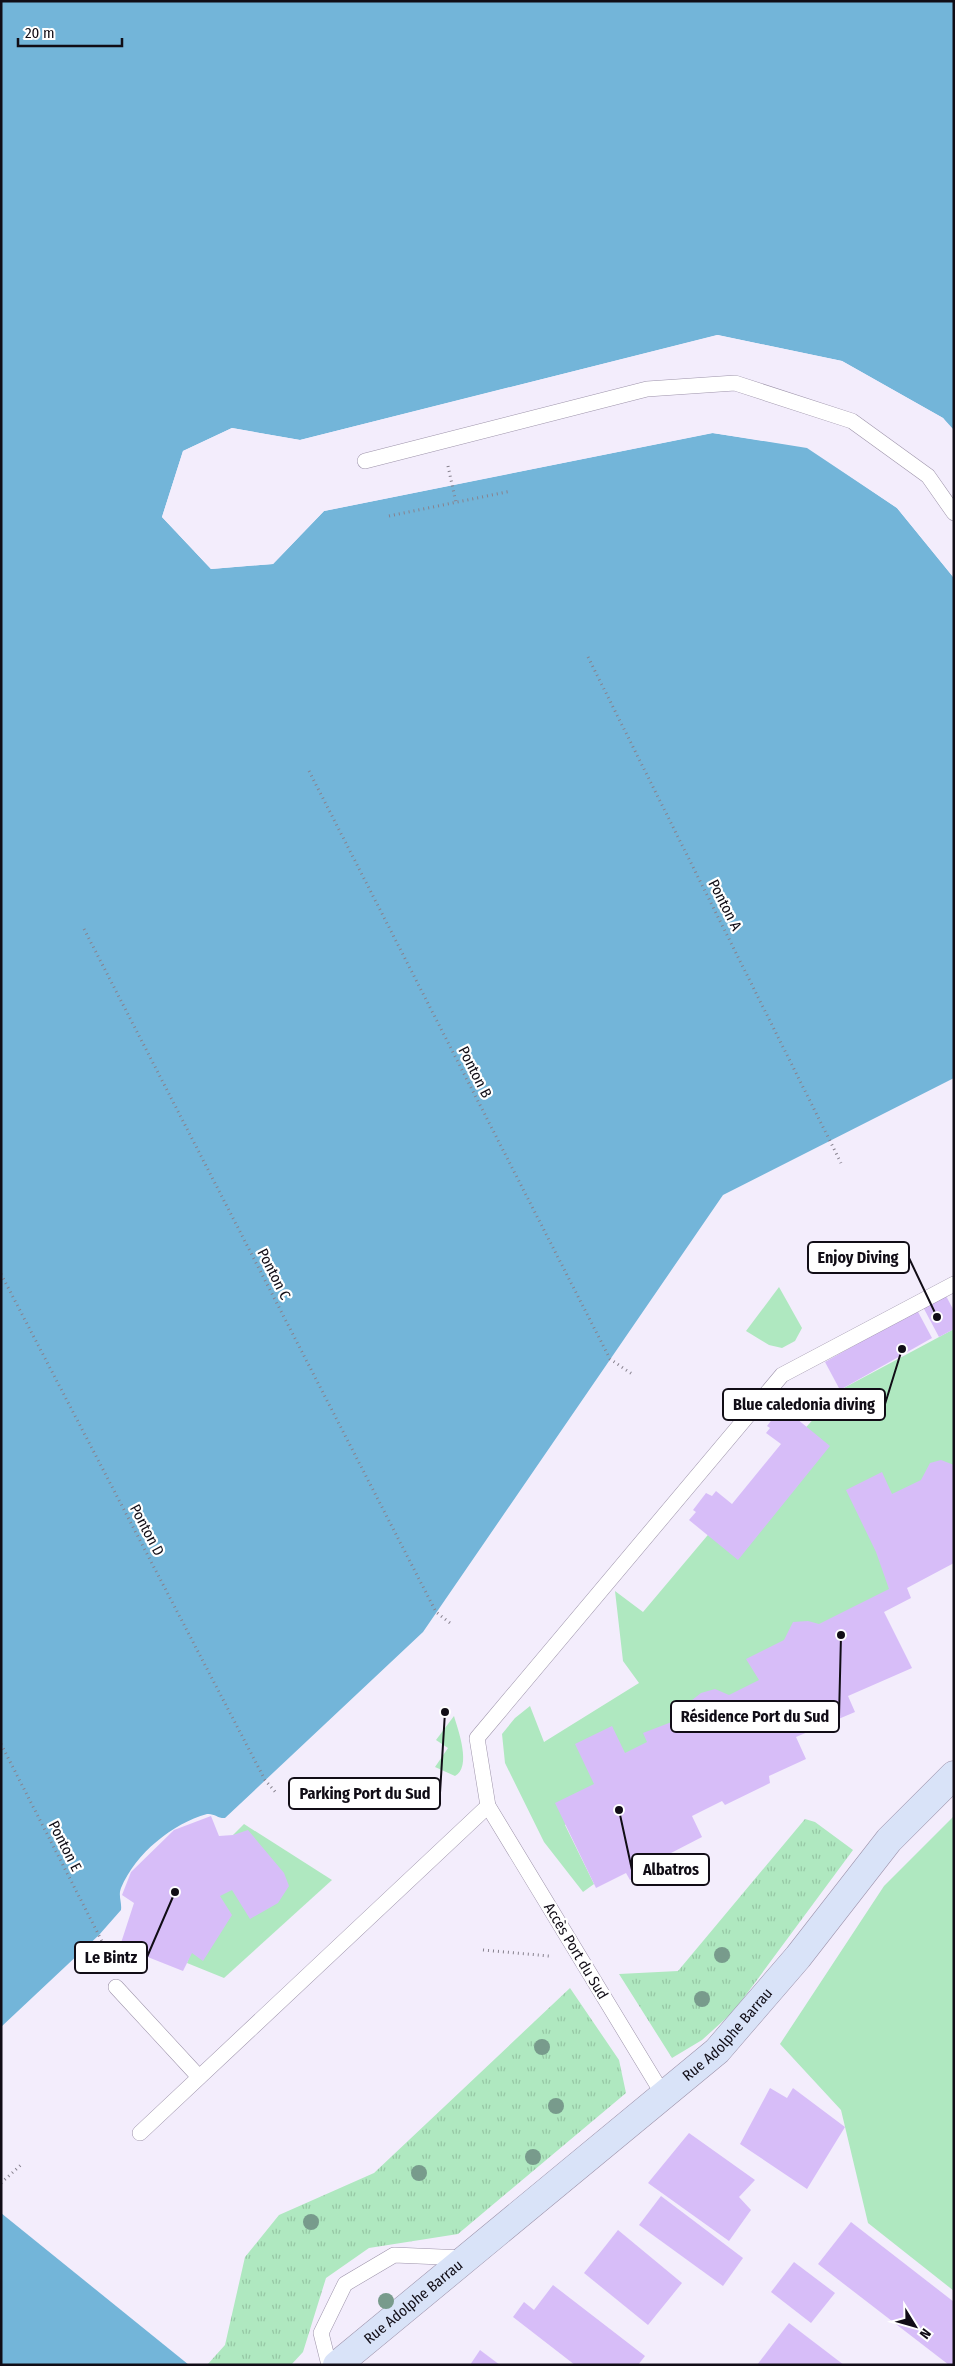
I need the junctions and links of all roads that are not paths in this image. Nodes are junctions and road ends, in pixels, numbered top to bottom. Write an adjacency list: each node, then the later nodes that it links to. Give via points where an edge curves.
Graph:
1 (365, 461): 2 (lane, via 646,389 735,383 852,421 928,476)
2 (954, 513)
3 (954, 1284): 5 (lane, via 782,1375 477,1738)
4 (954, 1775): 8 (street, Rue Adolphe Barrau, via 890,1840 798,1957 717,2051)
5 (488, 1806): 7 (lane); 8 (lane, Accès Port du Sud)
6 (116, 1987): 7 (lane)
7 (200, 2077): 9 (lane)
8 (664, 2096): 10 (street, Rue Adolphe Barrau)
9 (140, 2133)
10 (467, 2258): 11 (lane, Rue Adolphe Barrau, via 394,2255 345,2284 321,2333); 12 (street, Rue Adolphe Barrau)
11 (329, 2365)
12 (337, 2365)

